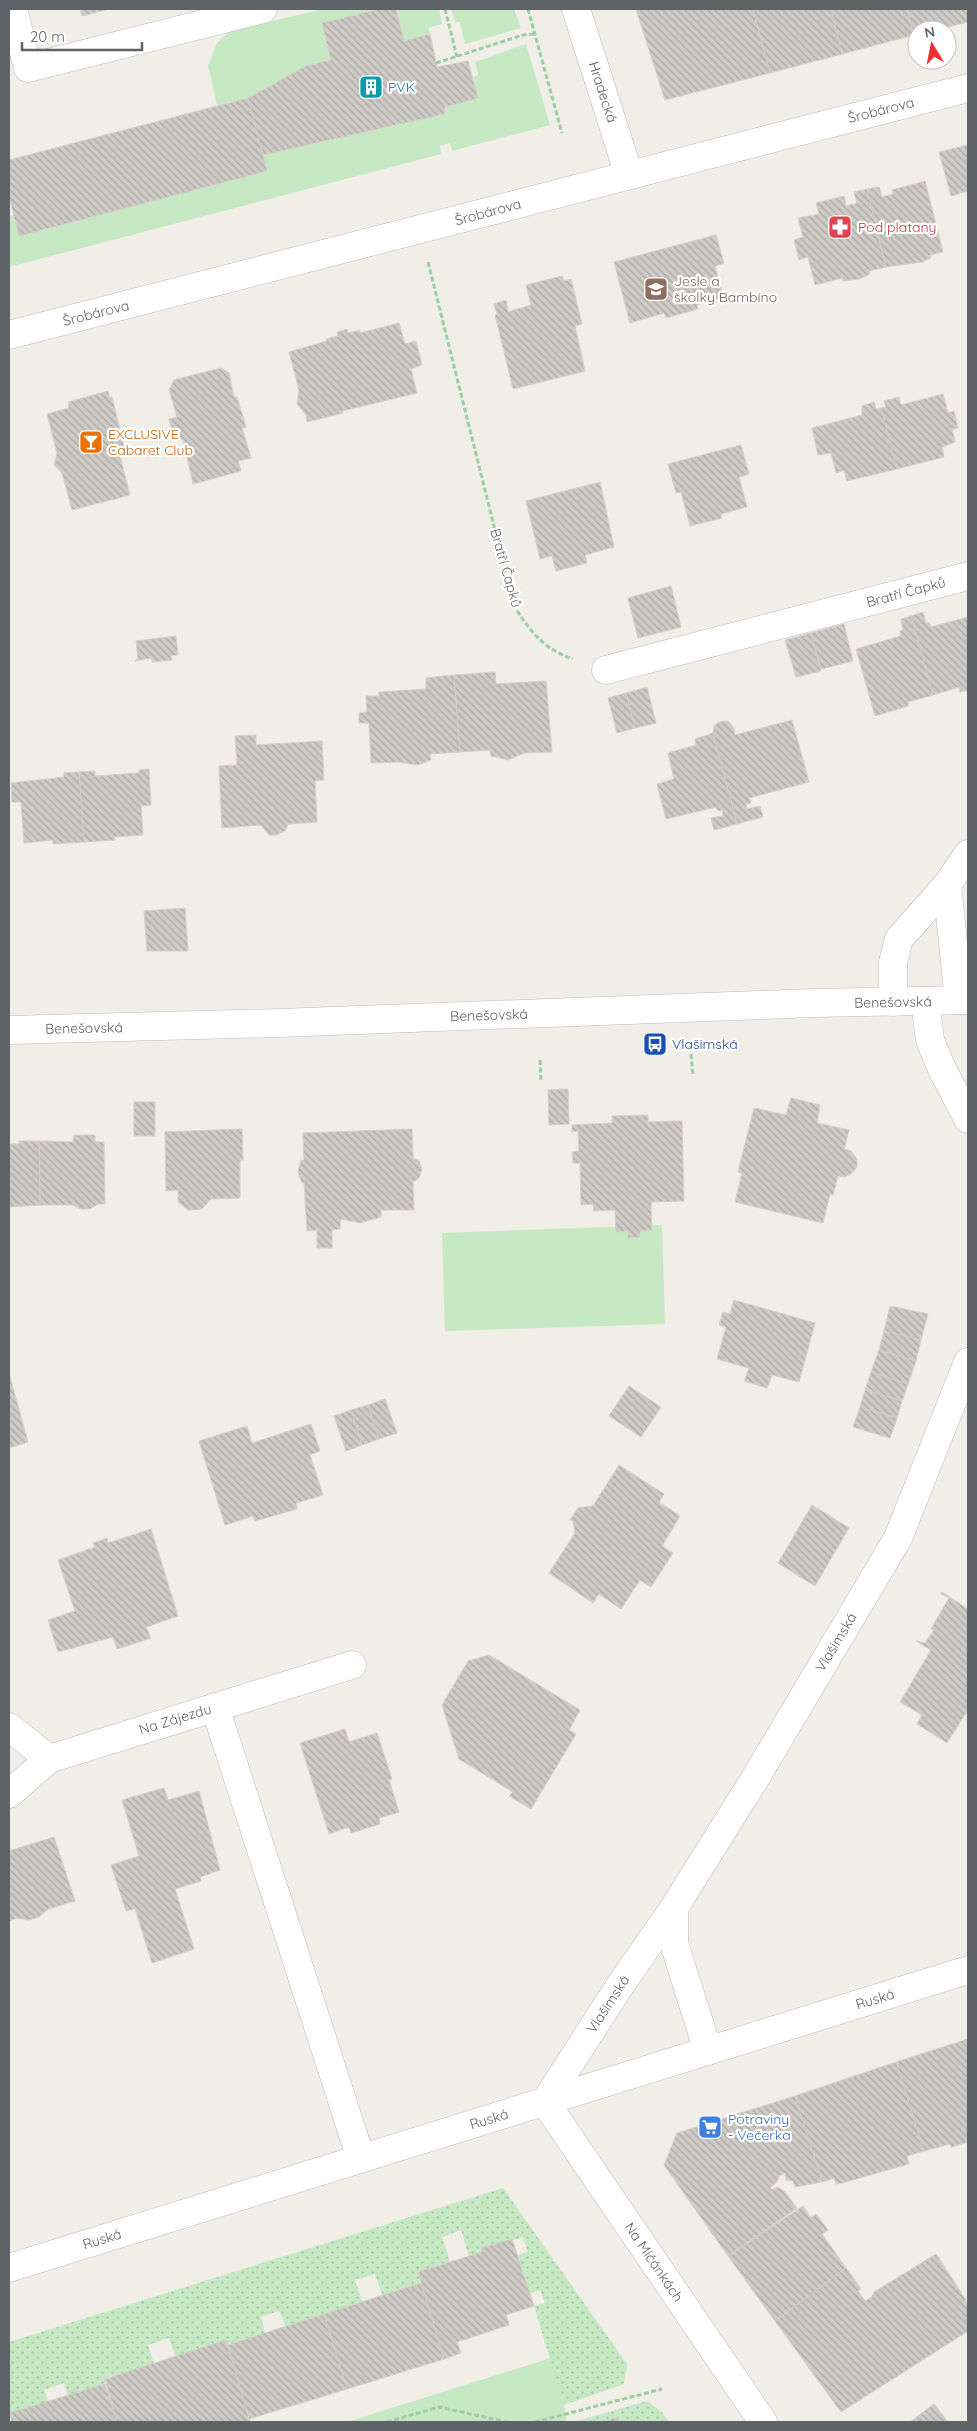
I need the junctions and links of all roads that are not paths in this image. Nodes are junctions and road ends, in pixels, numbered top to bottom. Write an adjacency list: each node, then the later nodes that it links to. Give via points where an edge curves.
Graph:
1 (13, 9): 2 (street, via 28,68)
2 (263, 9)
3 (576, 9): 5 (street, Hradecká)
4 (968, 88): 5 (street, Šrobárova)
5 (629, 175): 6 (street, Šrobárova)
6 (9, 335)
7 (968, 576): 8 (street, Bratří Čapků)
8 (606, 670)
9 (968, 854): 10 (street)
10 (947, 885): 11 (street); 13 (street, via 899,939 893,962)
11 (963, 1000): 12 (street, Benešovská)
12 (925, 1001): 13 (street, Benešovská); 15 (street, via 930,1040)
13 (893, 1002): 14 (street, Benešovská)
14 (9, 1030)
15 (968, 1119)
16 (968, 1362): 22 (street, Vlašimská, via 898,1538)
17 (352, 1665): 18 (street, Na Zájezdu)
18 (215, 1707): 20 (street, Na Zájezdu); 26 (street)
19 (9, 1727): 20 (street)
20 (49, 1759): 21 (street, Na Zájezdu)
21 (9, 1794)
22 (674, 1908): 24 (street, via 674,1943); 25 (street, Vlašimská)
23 (968, 1970): 24 (street, Ruská)
24 (708, 2051): 25 (street, Ruská)
25 (545, 2102): 26 (street, Ruská); 28 (street, Na Míčánkách)
26 (361, 2159): 27 (street, Ruská)
27 (9, 2268)
28 (763, 2422)

